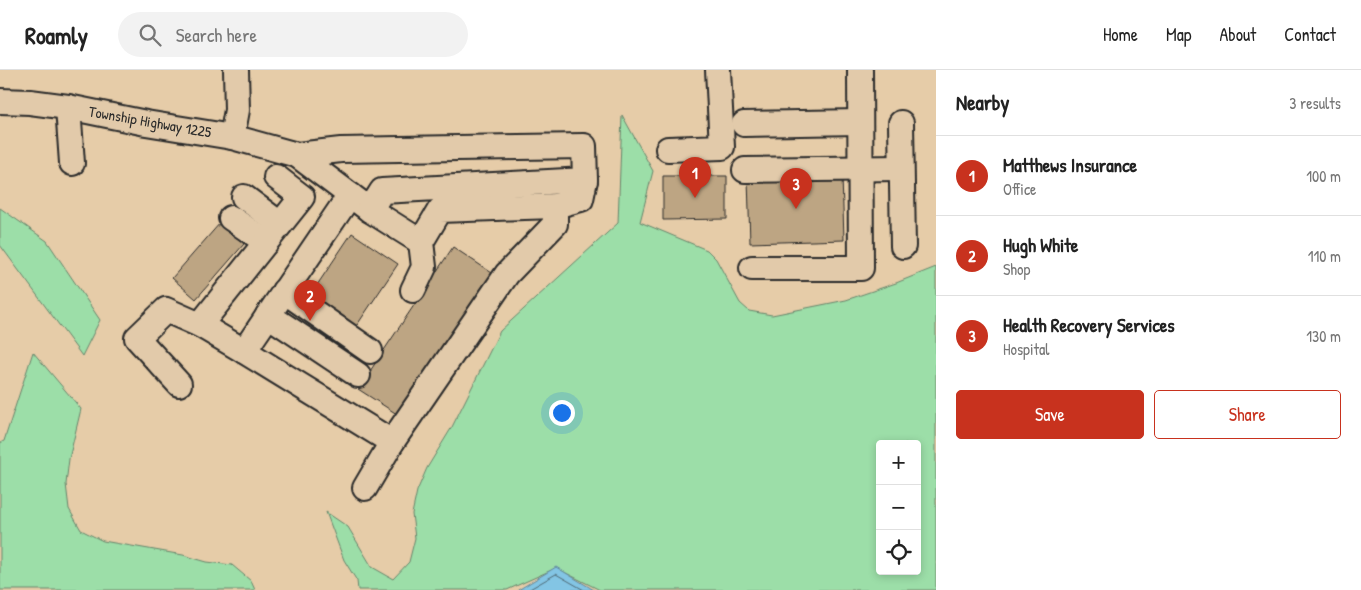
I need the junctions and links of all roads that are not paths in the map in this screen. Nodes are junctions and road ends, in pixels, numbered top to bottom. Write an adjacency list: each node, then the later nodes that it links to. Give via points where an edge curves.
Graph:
1 (236, 70): 9 (street, via 237,110)
2 (718, 70): 10 (street, via 722,147)
3 (860, 70): 6 (street)
4 (0, 100): 5 (street, Township Highway 1225)
5 (68, 107): 9 (street, Township Highway 1225); 12 (street)
6 (860, 122): 8 (street); 13 (street)
7 (901, 123): 14 (street)
8 (744, 124)
9 (232, 137): 11 (street, Township Highway 1225)
10 (668, 149)
11 (297, 155): 17 (street, via 341,150 584,146); 18 (street)
12 (72, 163)
13 (860, 168): 14 (street); 15 (street); 26 (street, via 861,268)
14 (901, 168): 25 (street)
15 (745, 170)
16 (276, 177): 23 (street, via 302,197)
17 (585, 180): 20 (street, via 580,199); 21 (street, via 382,191)
18 (350, 195): 21 (street); 28 (street)
19 (244, 197): 23 (street)
20 (554, 206): 24 (street, via 440,210); 35 (street, via 555,224 507,274)
21 (370, 210): 24 (street)
22 (231, 218): 23 (street)
23 (273, 233): 30 (street)
24 (421, 242): 27 (street, via 424,267)
25 (903, 246)
26 (752, 268)
27 (413, 290)
28 (284, 291): 29 (street); 32 (street)
29 (268, 315): 31 (street); 33 (street)
30 (200, 324): 31 (street); 34 (street, via 166,310 138,338)
31 (244, 350): 35 (street)
32 (370, 351)
33 (358, 375)
34 (179, 384)
35 (392, 442): 36 (street)
36 (364, 488)

